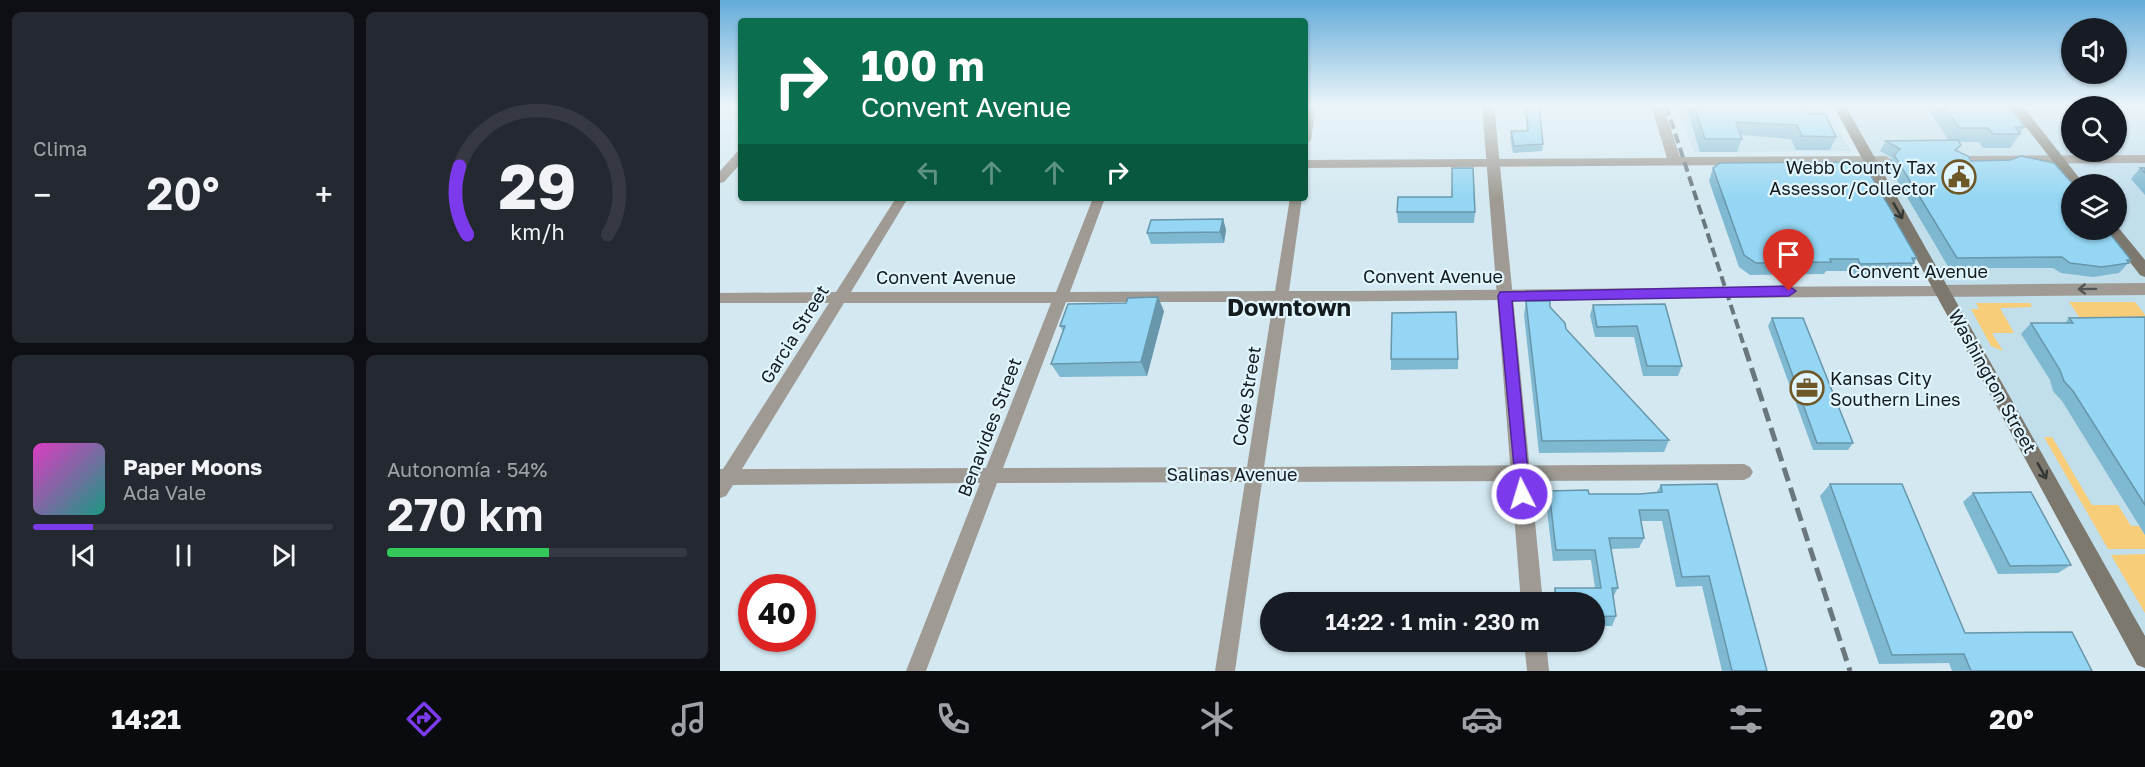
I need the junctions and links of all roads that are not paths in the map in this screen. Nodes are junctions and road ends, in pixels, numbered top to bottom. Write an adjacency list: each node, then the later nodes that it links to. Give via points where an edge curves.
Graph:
1 (1491, 136): 11 (street)
2 (1667, 136): 10 (street)
3 (1856, 136): 9 (main road, Washington Street)
4 (2040, 136): 5 (main road)
5 (2058, 159): 6 (street); 8 (street); 14 (main road)
6 (2145, 159)
7 (1886, 160): 9 (street)
8 (1957, 160)
9 (1869, 161): 10 (street); 22 (main road, Washington Street, one-way to 22)
10 (1675, 162): 11 (street)
11 (1493, 163): 12 (street); 25 (street)
12 (1308, 164)
13 (731, 166): 15 (street)
14 (2069, 174)
15 (720, 179)
16 (900, 201): 26 (street, Garcia Street)
17 (1098, 201): 23 (street, Benavides Street)
18 (1296, 201): 24 (street, Coke Street)
19 (2120, 240): 20 (main road)
20 (2145, 271)
21 (2145, 289): 22 (street, Convent Avenue, one-way to 22)
22 (1944, 291): 25 (street, Convent Avenue); 35 (main road, Washington Street, one-way to 35)
23 (1061, 296): 24 (street, Convent Avenue); 26 (street, Convent Avenue); 31 (street, Benavides Street)
24 (1281, 296): 25 (street, Convent Avenue); 30 (street, Coke Street)
25 (1504, 296): 28 (street)
26 (840, 297): 27 (street, Convent Avenue); 32 (street, Garcia Street)
27 (720, 298)
28 (1520, 472): 29 (street, Salinas Avenue); 30 (street, Salinas Avenue); 33 (street)
29 (1744, 472)
30 (1254, 474): 31 (street, Salinas Avenue); 37 (street, Coke Street)
31 (992, 475): 32 (street, Salinas Avenue); 36 (street, Benavides Street)
32 (723, 481)
33 (1531, 592)
34 (1536, 652): 38 (street)
35 (2145, 657)
36 (915, 671)
37 (1225, 671)
38 (1538, 671)

